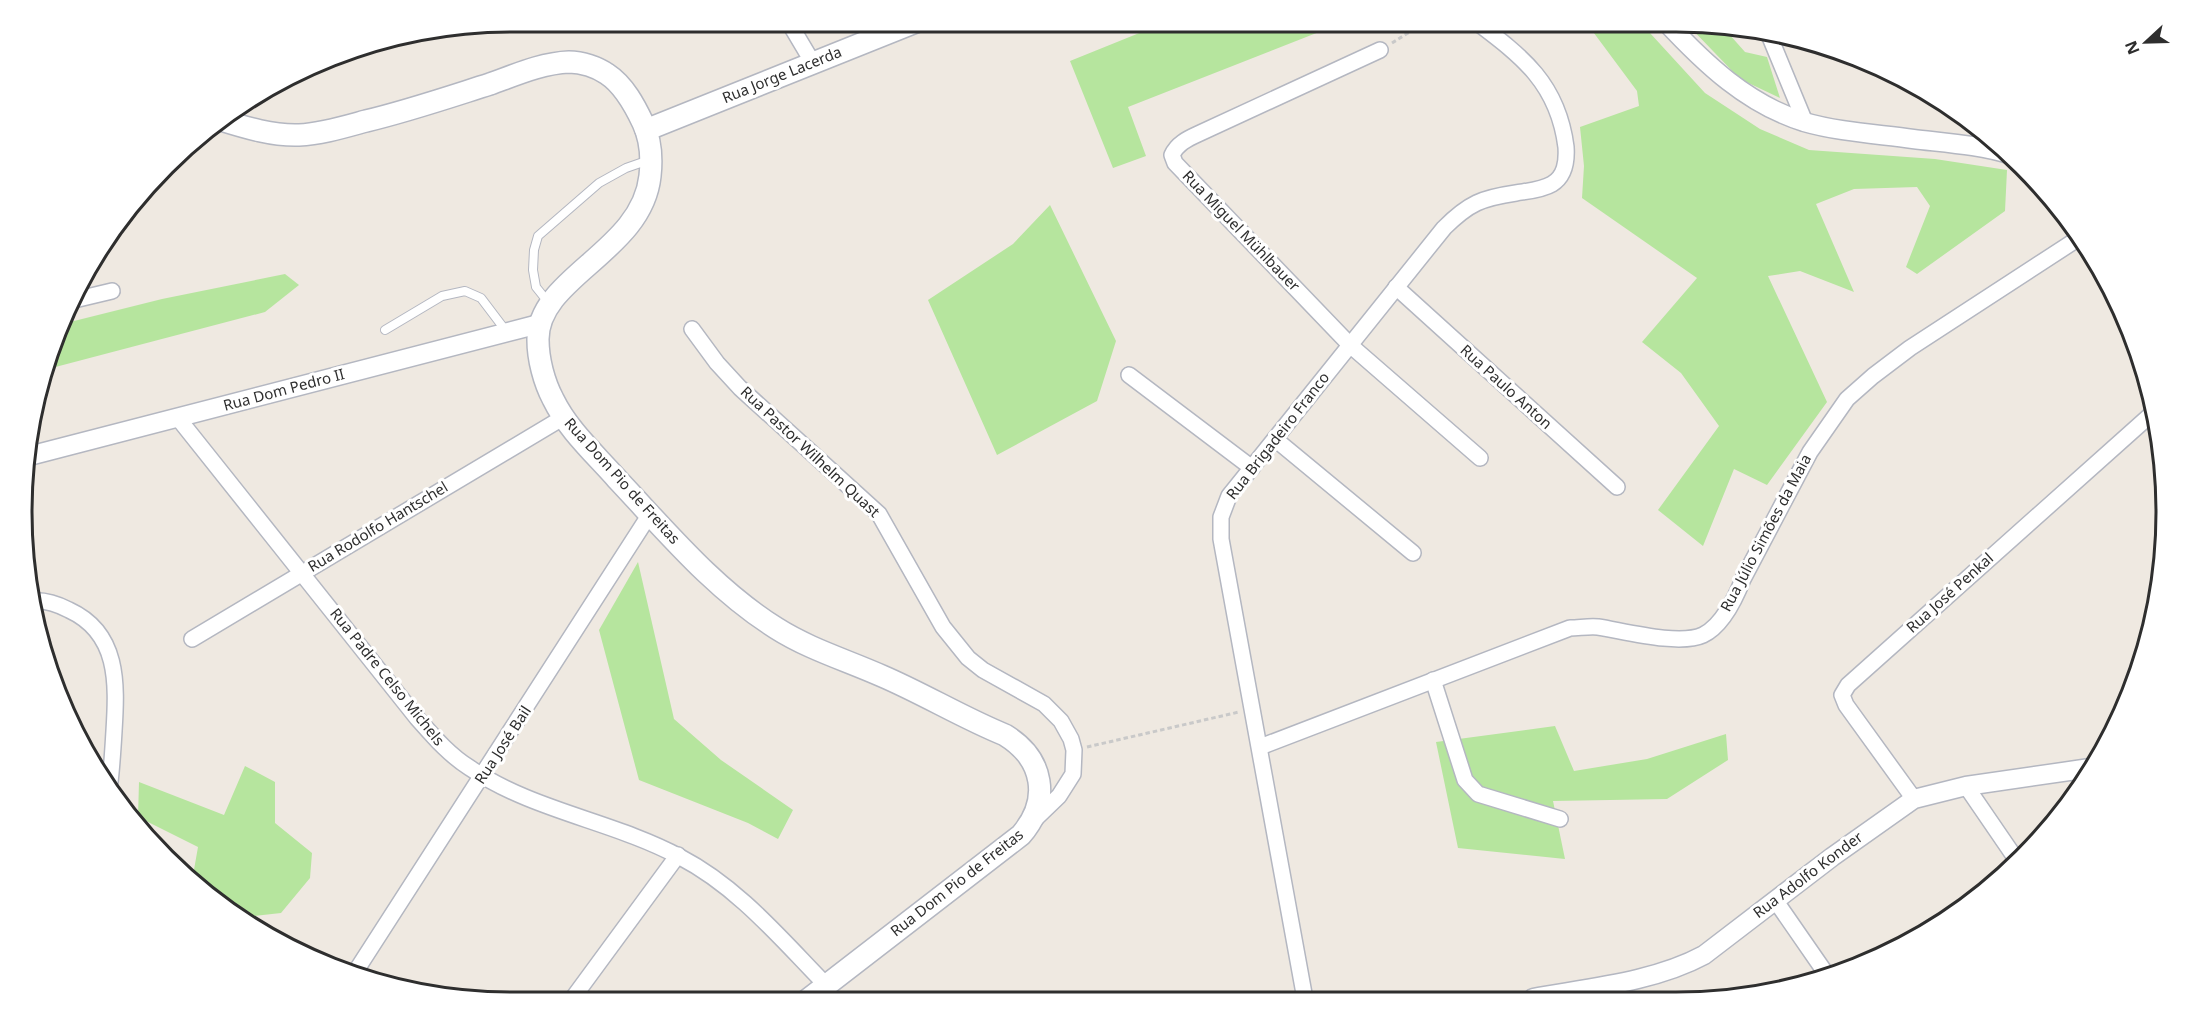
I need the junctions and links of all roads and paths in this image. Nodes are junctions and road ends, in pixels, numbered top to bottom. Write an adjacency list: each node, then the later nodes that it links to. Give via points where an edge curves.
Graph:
1 (795, 32): 8 (street)
2 (890, 32): 8 (main road, Rua Jorge Lacerda)
3 (1409, 32): 7 (path)
4 (1489, 32): 15 (street, Rua Brigadeiro Franco, via 1521,57 1551,94 1567,161 1559,178 1551,184 1468,206 1444,228)
5 (1675, 32): 9 (street, via 1735,87 1760,103)
6 (1772, 41): 9 (street)
7 (1380, 50): 23 (street, Rua Miguel Mühlbauer, via 1191,137 1175,148 1172,155 1175,163)
8 (813, 63): 11 (main road, Rua Jorge Lacerda)
9 (1805, 122): 12 (street)
10 (230, 123): 11 (main road, Rua Dom Pio de Freitas, via 274,133 321,132 412,109 531,70 572,62 609,75 624,90)
11 (646, 130): 13 (main road, Rua Dom Pio de Freitas)
12 (1992, 150)
13 (652, 158): 18 (main road, Rua Dom Pio de Freitas, via 649,184 639,210 624,232); 18 (lane, via 599,183 538,236 533,270 536,287)
14 (2073, 242): 38 (street, Rua Júlio Simões da Maia, via 1910,348 1847,399 1809,452 1736,597 1703,635 1660,638 1595,627 1570,628)
15 (1396, 287): 23 (street, Rua Brigadeiro Franco); 32 (street, Rua Paulo Anton)
16 (112, 291): 17 (street)
17 (81, 298)
18 (549, 304): 19 (main road, Rua Dom Pio de Freitas)
19 (539, 324): 22 (street, Rua Dom Pedro II); 25 (main road, Rua Dom Pio de Freitas, via 540,359 553,400)
20 (692, 329): 41 (street, Rua Pastor Wilhelm Quast, via 740,388 879,514 955,643 983,670 1054,712)
21 (385, 330): 22 (lane, via 442,296 465,291 481,298)
22 (507, 332): 26 (street, Rua Dom Pedro II)
23 (1350, 345): 28 (street, Rua Brigadeiro Franco); 30 (street)
24 (1129, 375): 31 (street)
25 (564, 417): 33 (main road, Rua Dom Pio de Freitas); 35 (street, Rua Rodolfo Hantschel)
26 (178, 418): 29 (street, Rua Dom Pedro II); 35 (street, Rua Padre Celso Michels)
27 (2147, 418): 46 (street, Rua José Penkal, via 1848,685 1842,695 1846,705)
28 (1275, 439): 31 (street, Rua Brigadeiro Franco); 34 (street)
29 (35, 454)
30 (1480, 458)
31 (1252, 468): 39 (street, Rua Brigadeiro Franco, via 1229,496 1220,528)
32 (1617, 487)
33 (650, 514): 44 (street, Rua José Bail); 48 (main road, Rua Dom Pio de Freitas, via 705,573 779,630 1019,743 1037,770 1038,805)
34 (1413, 553)
35 (301, 572): 37 (street, Rua Rodolfo Hantschel); 44 (street, Rua Padre Celso Michels, via 428,730)
36 (41, 602): 43 (street, via 80,615 103,638 113,667 116,697)
37 (192, 639)
38 (1433, 680): 40 (street, Rua Júlio Simões da Maia); 47 (street, via 1465,780 1478,794)
39 (1252, 709): 40 (street, Rua Brigadeiro Franco); 41 (path)
40 (1260, 747): 57 (street, Rua Brigadeiro Franco)
41 (1074, 750): 48 (street, via 1073,774 1068,784)
42 (2081, 769): 45 (street, Rua Adolfo Konder)
43 (110, 775)
44 (482, 777): 50 (street, Rua Padre Celso Michels); 52 (street, Rua José Bail)
45 (1966, 786): 46 (street, Rua Adolfo Konder); 49 (street)
46 (1914, 799): 51 (street, Rua Adolfo Konder)
47 (1560, 819)
48 (1032, 822): 54 (main road, Rua Dom Pio de Freitas, via 1002,850)
49 (2013, 854)
50 (678, 855): 54 (street, Rua Padre Celso Michels, via 743,901); 55 (street)
51 (1775, 900): 53 (street); 58 (street, Rua Adolfo Konder, via 1704,955)
52 (359, 967)
53 (1823, 969)
54 (826, 986): 56 (main road, Rua Dom Pio de Freitas)
55 (577, 992)
56 (818, 992)
57 (1304, 992)
58 (1608, 992)

